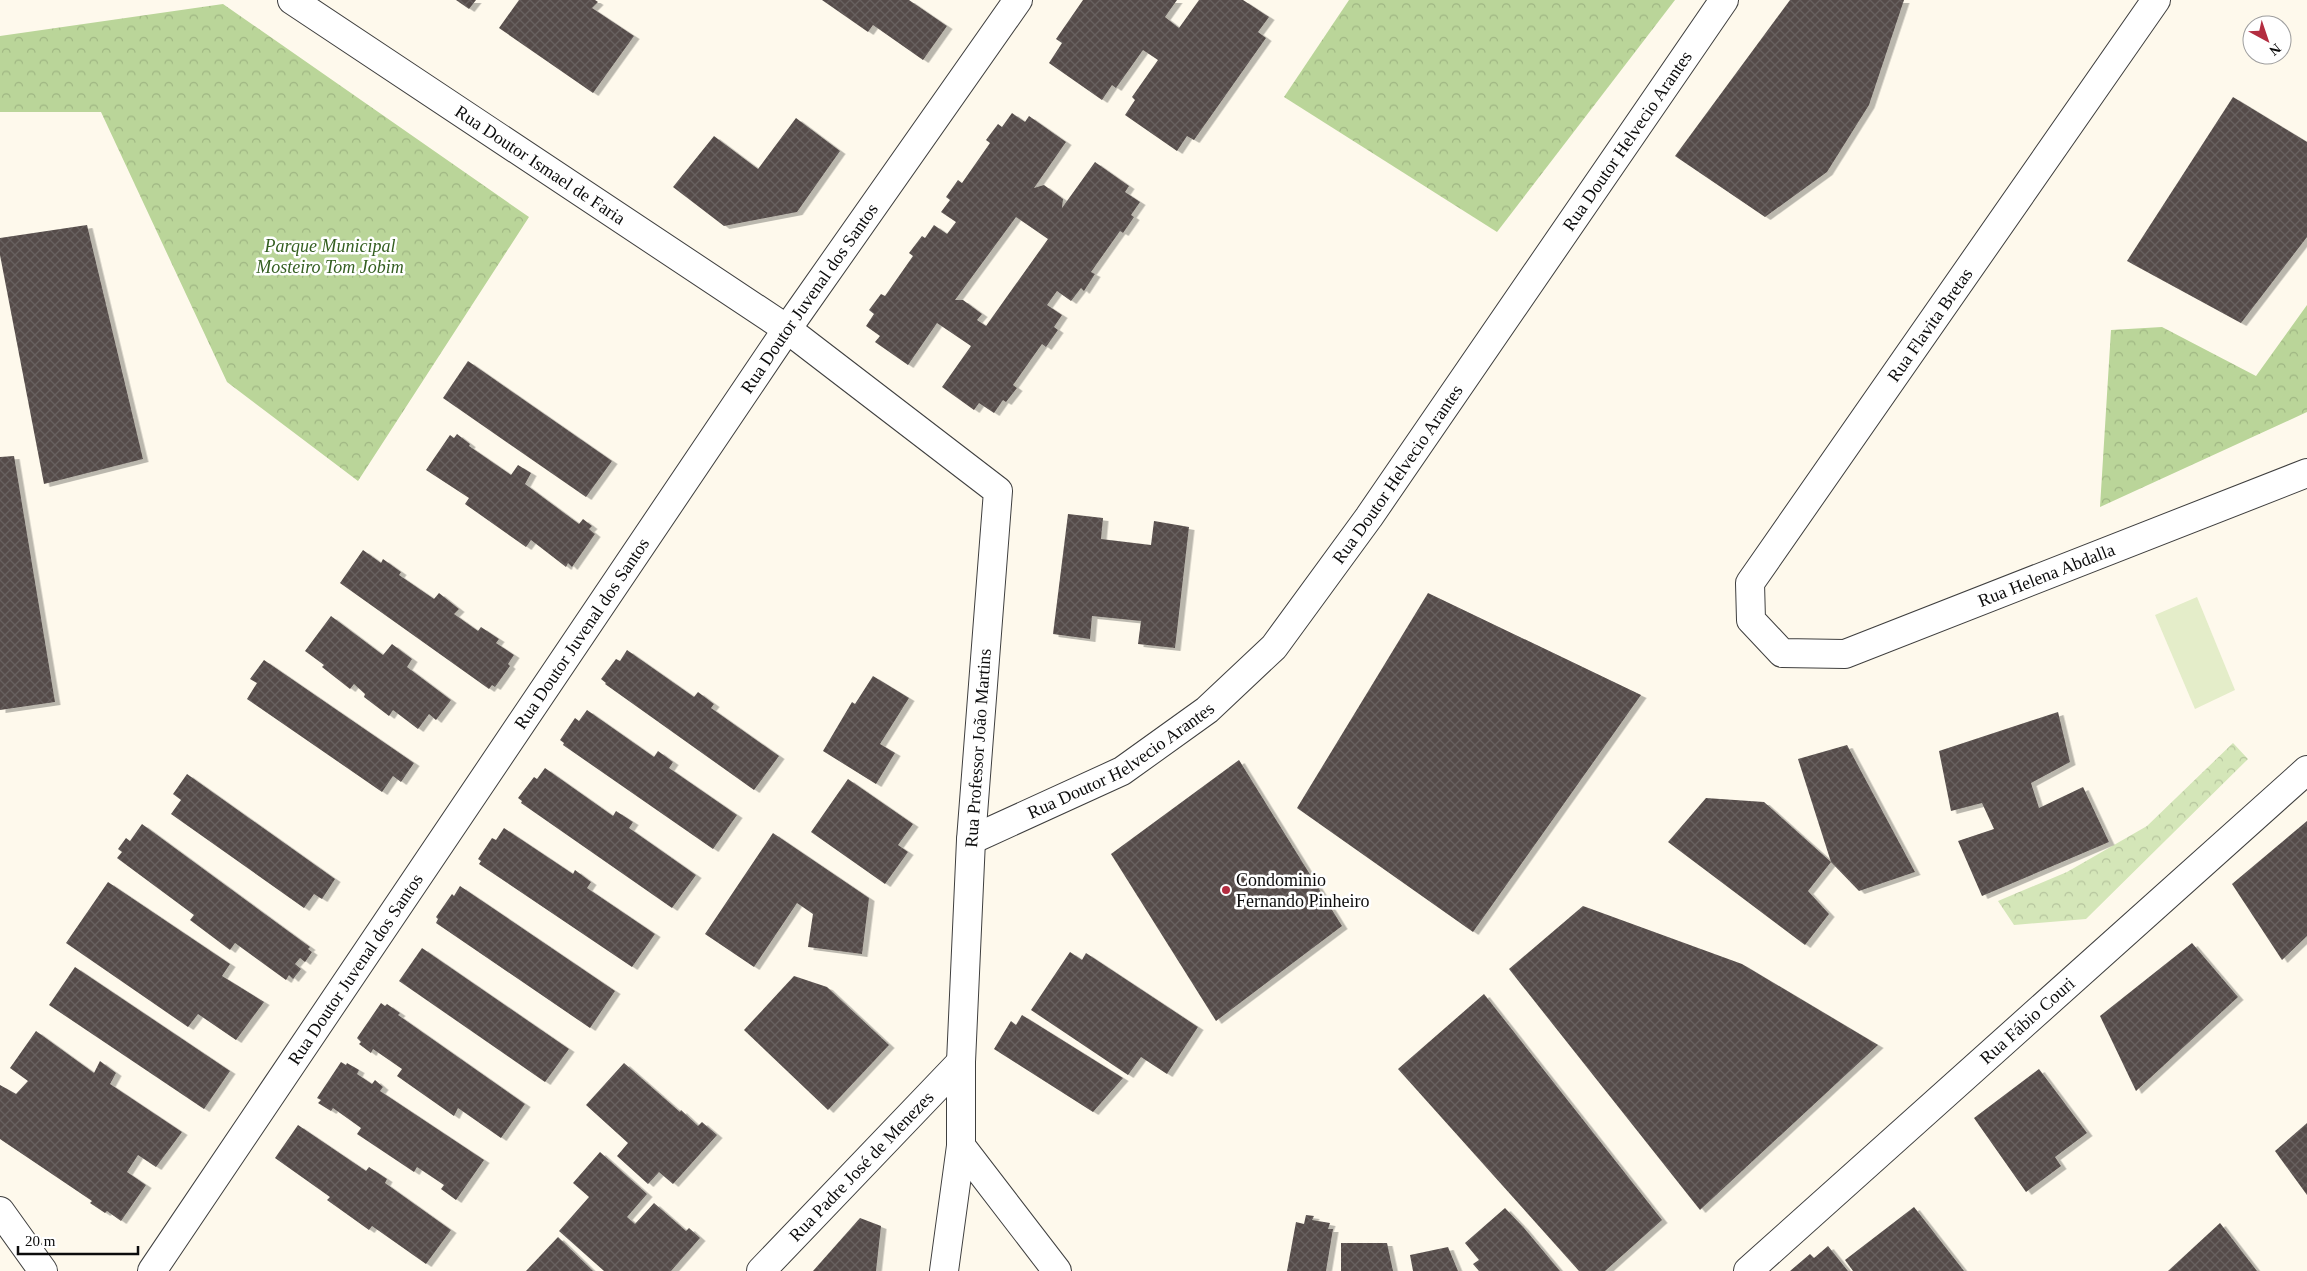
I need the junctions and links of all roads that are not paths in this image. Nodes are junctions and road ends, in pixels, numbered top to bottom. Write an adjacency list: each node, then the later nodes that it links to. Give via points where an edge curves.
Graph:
1 (292, 0): 5 (street, Rua Doutor Ismael de Faria)
2 (1018, 0): 5 (street, Rua Doutor Juvenal dos Santos)
3 (1724, 0): 9 (street, Rua Doutor Helvecio Arantes, via 1369,517 1274,647 1207,710 1122,772)
4 (2156, 0): 7 (street, Rua Flavita Bretas, via 1750,583 1751,620)
5 (787, 329): 9 (street, Rua Professor João Martins, via 998,491); 14 (street, Rua Doutor Juvenal dos Santos)
6 (2307, 473): 7 (street, Rua Helena Abdalla, via 1845,654)
7 (1782, 653)
8 (2307, 770): 18 (street, Rua Fábio Couri)
9 (971, 840): 10 (street, Rua Professor João Martins)
10 (961, 1062): 11 (street, Rua Professor João Martins); 15 (street, Rua Padre José de Menezes)
11 (961, 1146): 16 (street, Rua Professor João Martins); 17 (street)
12 (0, 1212): 13 (street)
13 (43, 1271)
14 (152, 1271)
15 (761, 1271)
16 (944, 1271)
17 (1057, 1271)
18 (1748, 1271)

